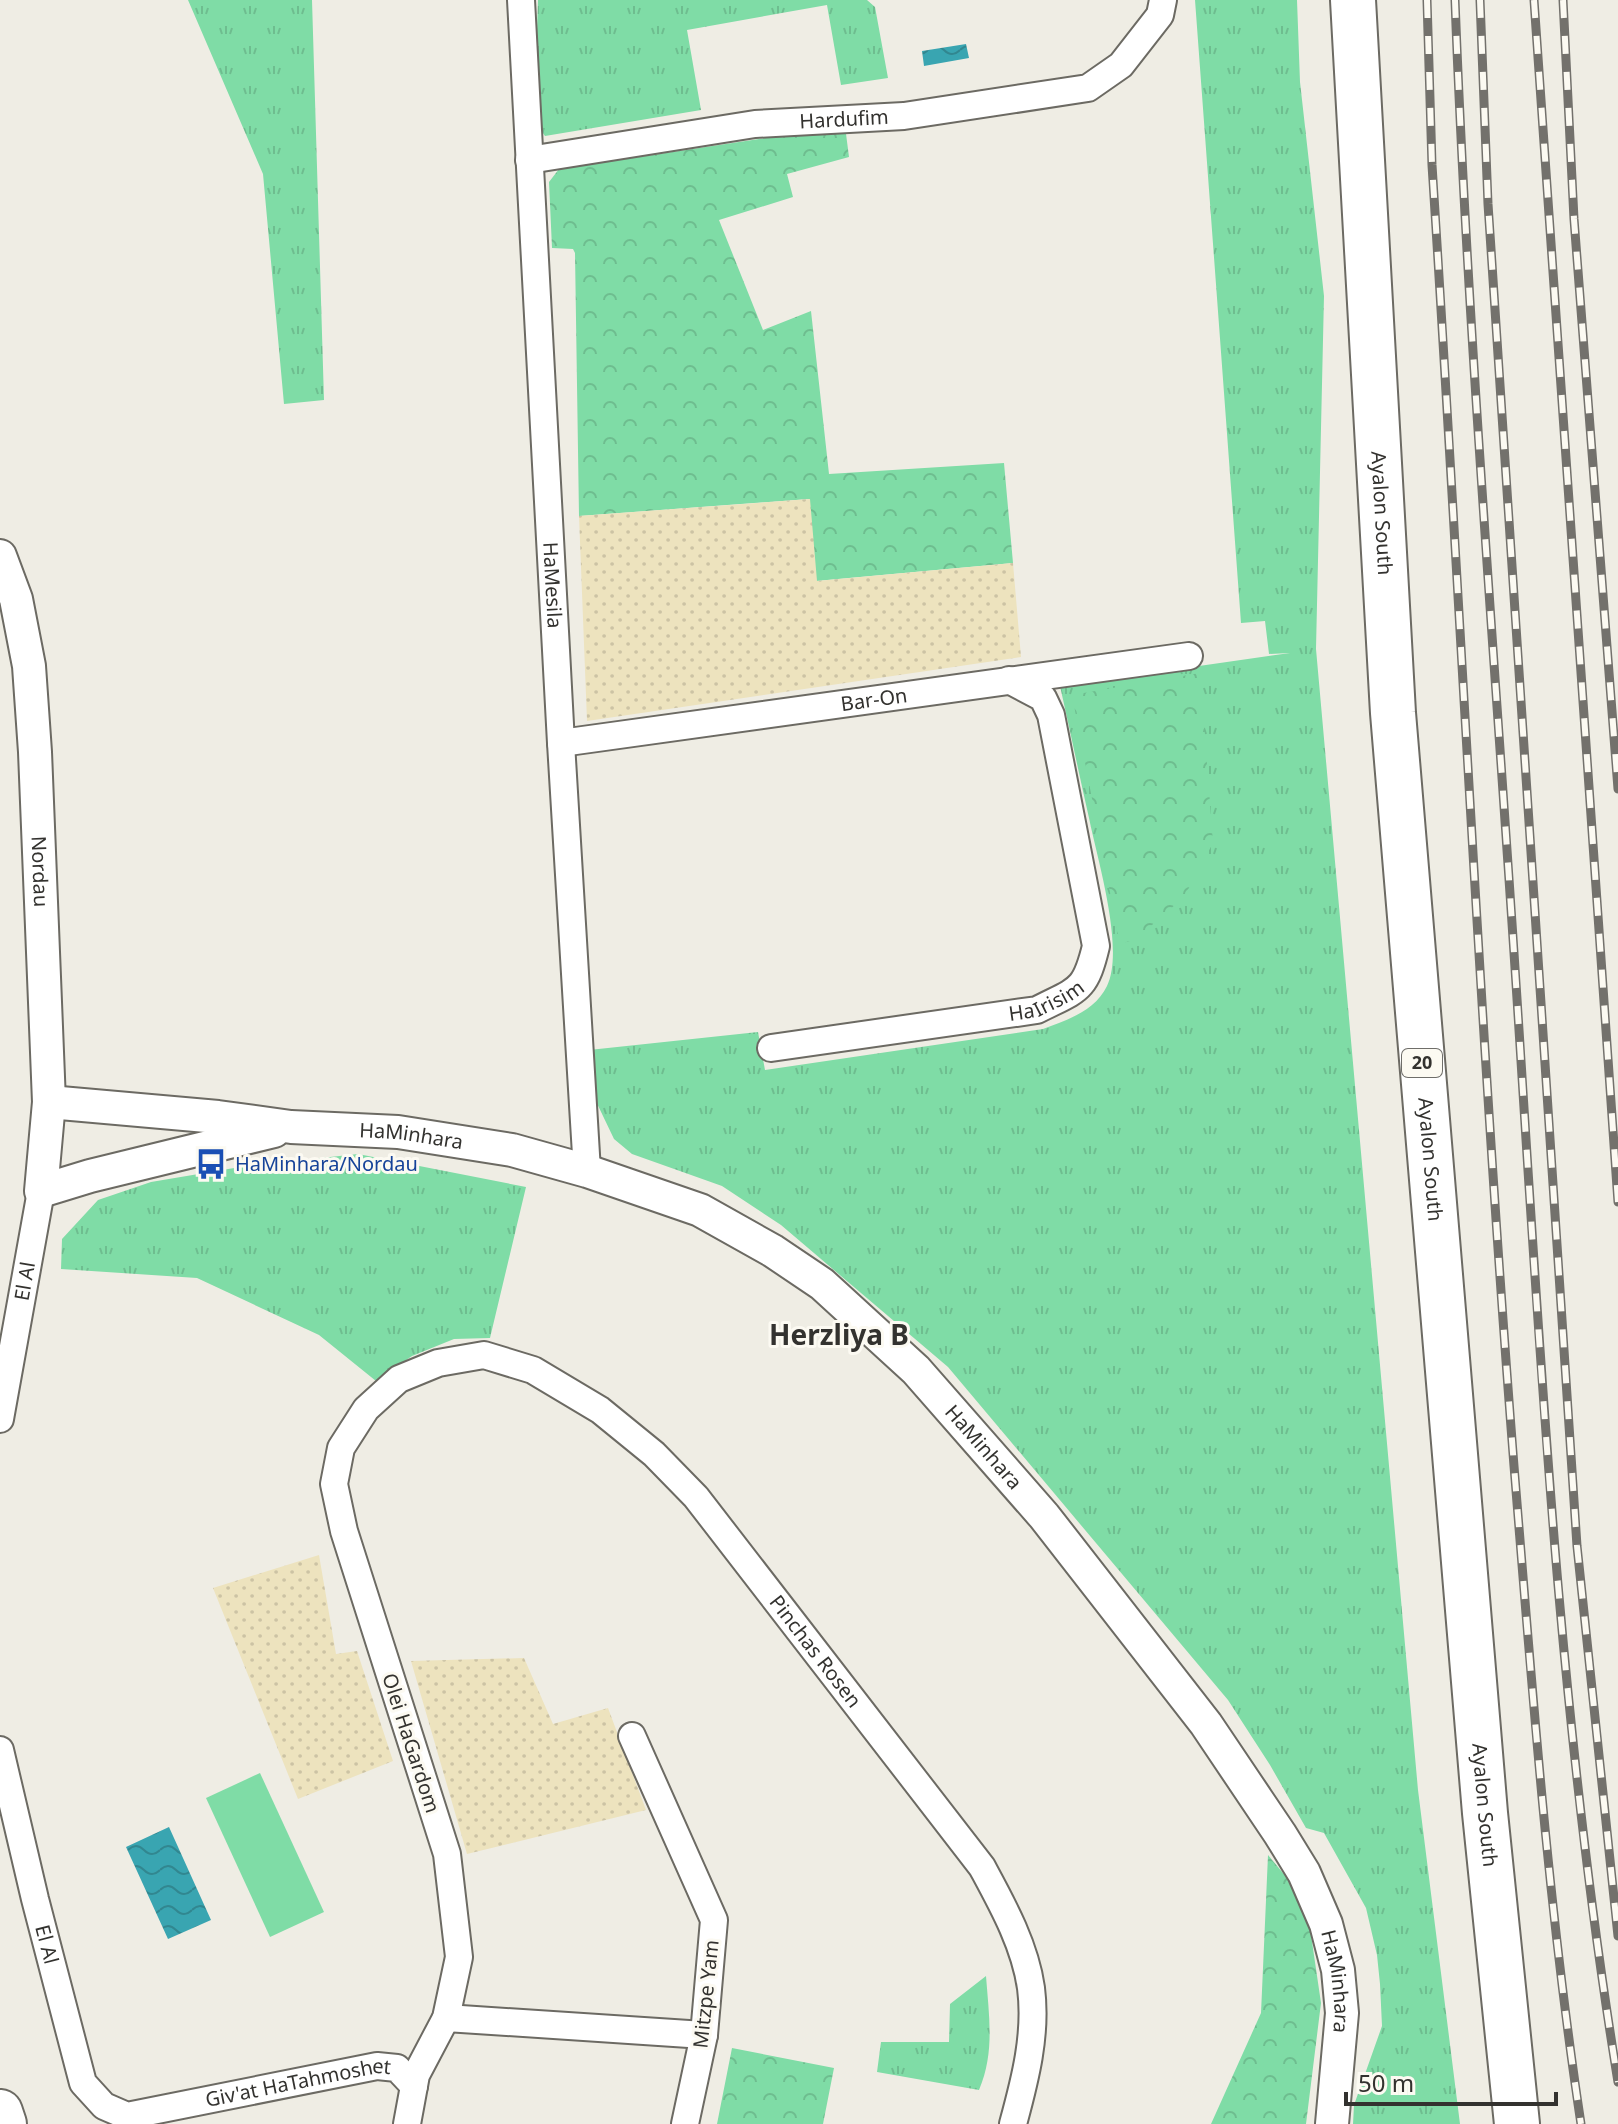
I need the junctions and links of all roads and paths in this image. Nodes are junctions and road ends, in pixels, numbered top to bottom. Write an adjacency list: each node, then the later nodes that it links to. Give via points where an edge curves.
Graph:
1 (521, 0): 4 (street, HaMesila)
2 (1163, 0): 4 (street, Hardufim, via 1160,15 1121,65 1088,88 904,116 755,124)
3 (1353, 0): 28 (highway, Ayalon South / 20, via 1393,713 1484,1797)
4 (529, 160): 8 (street, HaMesila)
5 (0, 556): 10 (street, Nordau, via 16,599 29,666)
6 (1189, 656): 7 (street, Bar-On)
7 (1009, 680): 8 (street, Bar-On); 9 (street, HaIrisim, via 1043,698 1051,715 1096,946 1089,976 1076,990 1037,1010)
8 (561, 743): 12 (street, HaMesila)
9 (771, 1048)
10 (49, 1102): 11 (street, HaMinhara); 13 (street, Nordau)
11 (291, 1127): 12 (street, HaMinhara, via 398,1132 512,1150); 13 (street, HaMinhara)
12 (587, 1171): 27 (street, HaMinhara, via 700,1210 822,1284 924,1379 1044,1516 1151,1650 1280,1834 1326,1924 1342,2013)
13 (41, 1191): 15 (street, El Al)
14 (399, 1379): 18 (street, Olei HaGardom, via 366,1409 341,1448 334,1484 344,1531 447,1854 459,1957); 26 (street, Pinchas Rosen, via 438,1363 484,1355 533,1370 600,1410 696,1497 938,1808 982,1867 1003,1906 1031,1989 1028,2068)
15 (0, 1419)
16 (632, 1736): 19 (street, Mitzpe Yam, via 714,1920)
17 (0, 1750): 22 (street, El Al, via 83,2083 104,2106)
18 (446, 2018): 19 (street); 20 (street, Olei HaGardom)
19 (704, 2035): 25 (street, Mitzpe Yam)
20 (414, 2086): 22 (street, Giv'at HaTahmoshet, via 397,2068 377,2066); 24 (street, Olei HaGardom)
21 (0, 2112): 23 (highway)
22 (127, 2116)
23 (4, 2124)
24 (407, 2124)
25 (685, 2124)
26 (1013, 2124)
27 (1332, 2124)
28 (1517, 2124)

